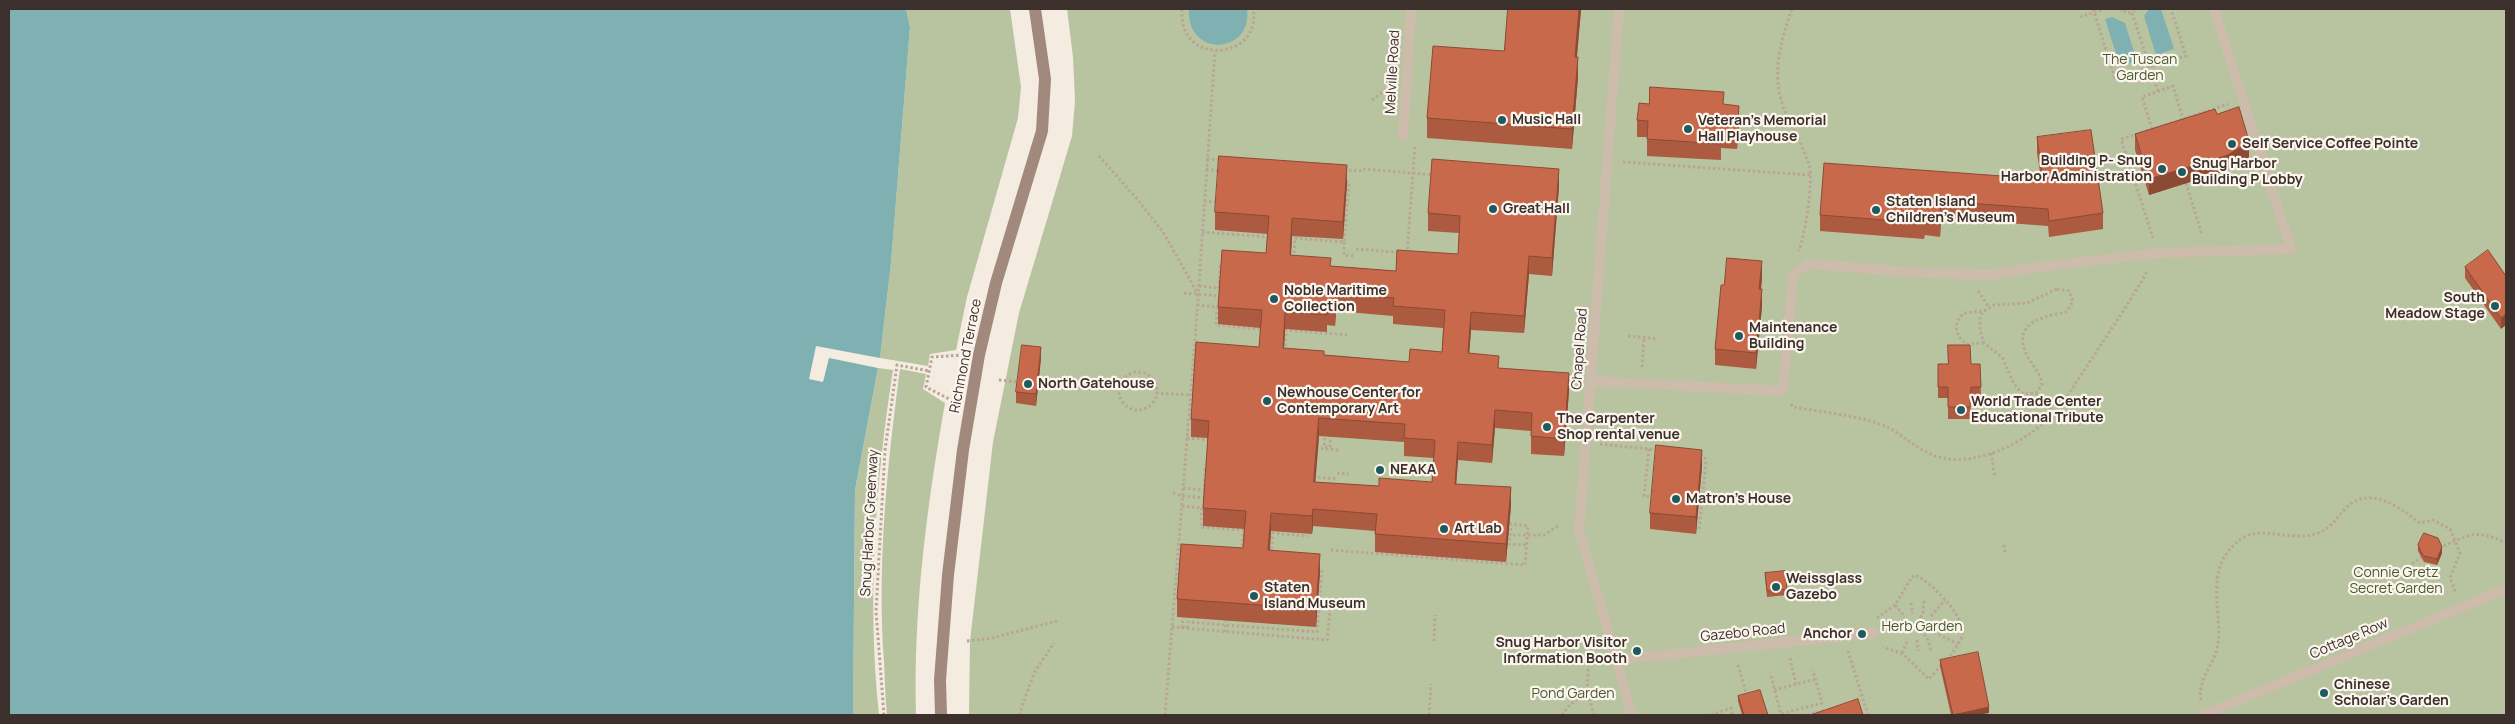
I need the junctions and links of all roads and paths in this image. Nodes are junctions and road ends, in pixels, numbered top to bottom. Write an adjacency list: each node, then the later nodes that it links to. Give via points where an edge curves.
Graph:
1 (1035, 9): 169 (main road, Richmond Terrace, via 1044,63 1045,113 1040,145 996,283 979,355 963,450 948,575 940,680)
2 (1182, 9): 15 (path, via 1181,21 1185,32 1203,49)
3 (1253, 9): 15 (path, via 1252,26 1247,37 1238,45)
4 (1411, 9): 21 (lane, Melville Road)
5 (1619, 9): 26 (lane, Chapel Road)
6 (1792, 9): 32 (path, via 1778,55 1779,93 1810,166)
7 (2105, 9): 12 (path)
8 (2119, 9): 13 (path)
9 (2138, 9): 13 (path)
10 (2171, 9): 16 (path, via 2186,56)
11 (2214, 9): 18 (lane)
12 (2094, 10): 14 (path); 16 (path, via 2115,78)
13 (2132, 13): 16 (path)
14 (2080, 17)
15 (1215, 52): 24 (path)
16 (2150, 67): 17 (path)
17 (2158, 91): 19 (path, via 2173,86); 20 (path, via 2142,97)
18 (2243, 99): 19 (path); 41 (lane, via 2291,249)
19 (2183, 119): 20 (path)
20 (2152, 129): 42 (path, via 2121,139)
21 (1403, 136)
22 (1415, 144): 30 (path)
23 (1099, 156): 49 (path, via 1163,232)
24 (1207, 159): 25 (path); 27 (path)
25 (1226, 160)
26 (1608, 161): 32 (path); 65 (lane, Chapel Road)
27 (1206, 170): 29 (path); 35 (path)
28 (1343, 170): 30 (path)
29 (1227, 171)
30 (1413, 173): 31 (path); 40 (path, via 1407,253)
31 (1442, 175)
32 (1810, 175): 46 (path, via 1806,230)
33 (1339, 181): 38 (path, via 1348,182)
34 (2186, 184): 41 (path)
35 (1204, 201): 36 (path); 37 (path)
36 (1217, 202)
37 (1202, 232): 39 (path, via 1268,237); 47 (path)
38 (1344, 242): 43 (path, via 1344,255); 44 (path, via 1295,238)
39 (1267, 245)
40 (1356, 249)
41 (2207, 251): 42 (lane)
42 (2158, 253): 46 (lane, via 1992,275 1923,274 1809,264); 76 (path, via 2136,292)
43 (1355, 256)
44 (1294, 262)
45 (1229, 267): 47 (path, via 1220,266 1219,288)
46 (1793, 274): 70 (lane)
47 (1199, 286): 49 (path)
48 (1184, 293): 49 (path)
49 (1198, 294): 50 (path); 51 (path)
50 (1220, 296)
51 (1197, 305): 55 (path, via 1217,307 1216,325 1261,329); 61 (path)
52 (1984, 311): 58 (path, via 1979,323); 58 (path, via 1964,313 1956,321 1956,328 1966,344); 72 (path, via 2002,303 2034,301 2057,289 2069,291 2073,302 2071,308 2041,317 2027,327 2024,334 2024,351 2041,379 2042,386)
53 (1349, 335): 59 (path, via 1286,330)
54 (1628, 336): 56 (path)
55 (1260, 337)
56 (1644, 338): 57 (path); 67 (path)
57 (1657, 338)
58 (1984, 343): 72 (path, via 2005,360 2019,392 2027,395)
59 (1284, 353)
60 (957, 355): 63 (path, via 932,357)
61 (1194, 358): 62 (path); 73 (path)
62 (1202, 359)
63 (929, 371): 75 (path, via 926,387); 168 (path, Snug Harbor Greenway, via 897,366 885,450 876,611)
64 (999, 380): 66 (path)
65 (1591, 381): 67 (lane); 81 (lane, Chapel Road)
66 (1019, 382)
67 (1640, 384): 70 (lane)
68 (1038, 385): 69 (path)
69 (1119, 390): 71 (path, via 1125,405 1136,410 1147,408); 71 (path, via 1124,379 1139,372 1150,377)
70 (1783, 391): 87 (path, via 1793,407 1874,422 1925,452 1942,458 1976,458)
71 (1156, 393): 73 (path)
72 (2036, 393): 76 (path)
73 (1190, 395): 74 (path); 79 (path)
74 (1197, 396)
75 (949, 400)
76 (2054, 412): 87 (path, via 2016,441)
77 (1331, 427): 78 (path, via 1330,447 1324,447)
78 (1326, 430)
79 (1188, 438): 80 (path); 94 (path)
80 (1215, 440)
81 (1586, 443): 83 (path); 156 (lane, Chapel Road, via 1579,530)
82 (1306, 448): 84 (path)
83 (1648, 449): 85 (path); 97 (path, via 1644,496)
84 (1339, 450)
85 (1667, 451)
86 (1692, 453): 101 (path, via 1703,454 1706,461)
87 (1991, 453): 92 (path)
88 (1214, 468): 94 (path, via 1205,468 1204,490)
89 (1337, 473): 90 (path)
90 (1349, 474)
91 (1311, 477): 93 (path)
92 (1995, 477)
93 (1337, 479)
94 (1183, 488): 96 (path)
95 (1173, 493): 96 (path)
96 (1183, 496): 98 (path); 99 (path)
97 (1653, 497)
98 (1204, 498)
99 (1182, 506): 113 (path, via 1202,508 1201,527 1243,530); 117 (path)
100 (1559, 525): 104 (path, via 1544,535)
101 (1699, 530)
102 (1510, 535): 104 (path); 104 (path, via 1510,524 1528,526); 107 (path, via 1509,544)
103 (1308, 536): 114 (path, via 1273,533)
104 (1527, 536): 107 (path)
105 (2455, 541): 106 (path, via 2483,533); 110 (path); 125 (path, via 2460,553 2450,578); 180 (path, via 2450,529 2432,520 2420,523 2397,505 2374,498 2346,508 2336,523 2317,534 2254,534 2238,541 2221,562 2217,573 2218,643 2200,688)
106 (2506, 543)
107 (1526, 545): 109 (path, via 1525,565)
108 (2004, 545): 111 (path)
109 (1331, 550)
110 (2433, 551)
111 (2006, 554)
112 (2427, 554): 115 (path)
113 (1241, 556)
114 (1271, 557)
115 (2412, 564)
116 (1313, 569): 121 (path, via 1322,570)
117 (1175, 589): 119 (path); 136 (path)
118 (2506, 589): 125 (lane, Cottage Row)
119 (1181, 590)
120 (1945, 600): 124 (path, via 1915,575); 128 (path); 148 (path, via 1961,626)
121 (1319, 601): 134 (path, via 1317,632); 140 (path, via 1331,602 1327,640)
122 (1924, 601): 137 (path, via 1923,613)
123 (1911, 603): 126 (path)
124 (1895, 604): 129 (path); 131 (path)
125 (2462, 606): 180 (lane, Cottage Row)
126 (1913, 614)
127 (1435, 616): 146 (path)
128 (1931, 616)
129 (1904, 617)
130 (1183, 618): 138 (path)
131 (1877, 618)
132 (1057, 621): 145 (path)
133 (1946, 622): 135 (path)
134 (1226, 623): 139 (path, via 1188,622); 140 (path)
135 (1935, 624)
136 (1172, 627): 138 (path); 171 (path)
137 (1915, 627): 142 (path); 150 (path, via 1927,638)
138 (1182, 628): 139 (path)
139 (1187, 628): 140 (path)
140 (1225, 632)
141 (1934, 632): 148 (path)
142 (1876, 633): 156 (lane, Gazebo Road)
143 (1908, 639): 153 (path)
144 (1917, 640): 152 (path)
145 (967, 641)
146 (1434, 641)
147 (1054, 643): 170 (path, via 1034,673)
148 (1958, 644): 153 (path, via 1928,679)
149 (1882, 647): 153 (path)
150 (1931, 650)
151 (1848, 651): 179 (path)
152 (1918, 651)
153 (1902, 653)
154 (1790, 658): 162 (path)
155 (1589, 659): 163 (path)
156 (1617, 660): 175 (lane, Chapel Road)
157 (1738, 665): 165 (path)
158 (1813, 670): 160 (path)
159 (1771, 676): 164 (path)
160 (1816, 679): 162 (path); 166 (path, via 1822,703)
161 (1431, 684): 172 (path)
162 (1796, 684): 164 (path)
163 (1586, 690): 173 (path); 174 (path)
164 (1774, 690): 166 (path, via 1781,714)
165 (1748, 699)
166 (1801, 709): 178 (path)
167 (1826, 710): 178 (path)
168 (884, 715)
169 (941, 715)
170 (1019, 715)
171 (1165, 715)
172 (1428, 715)
173 (1562, 715)
174 (1594, 715)
175 (1632, 715)
176 (1711, 715): 177 (path, via 1731,708)
177 (1734, 715)
178 (1805, 715)
179 (1868, 715)
180 (2204, 715)

